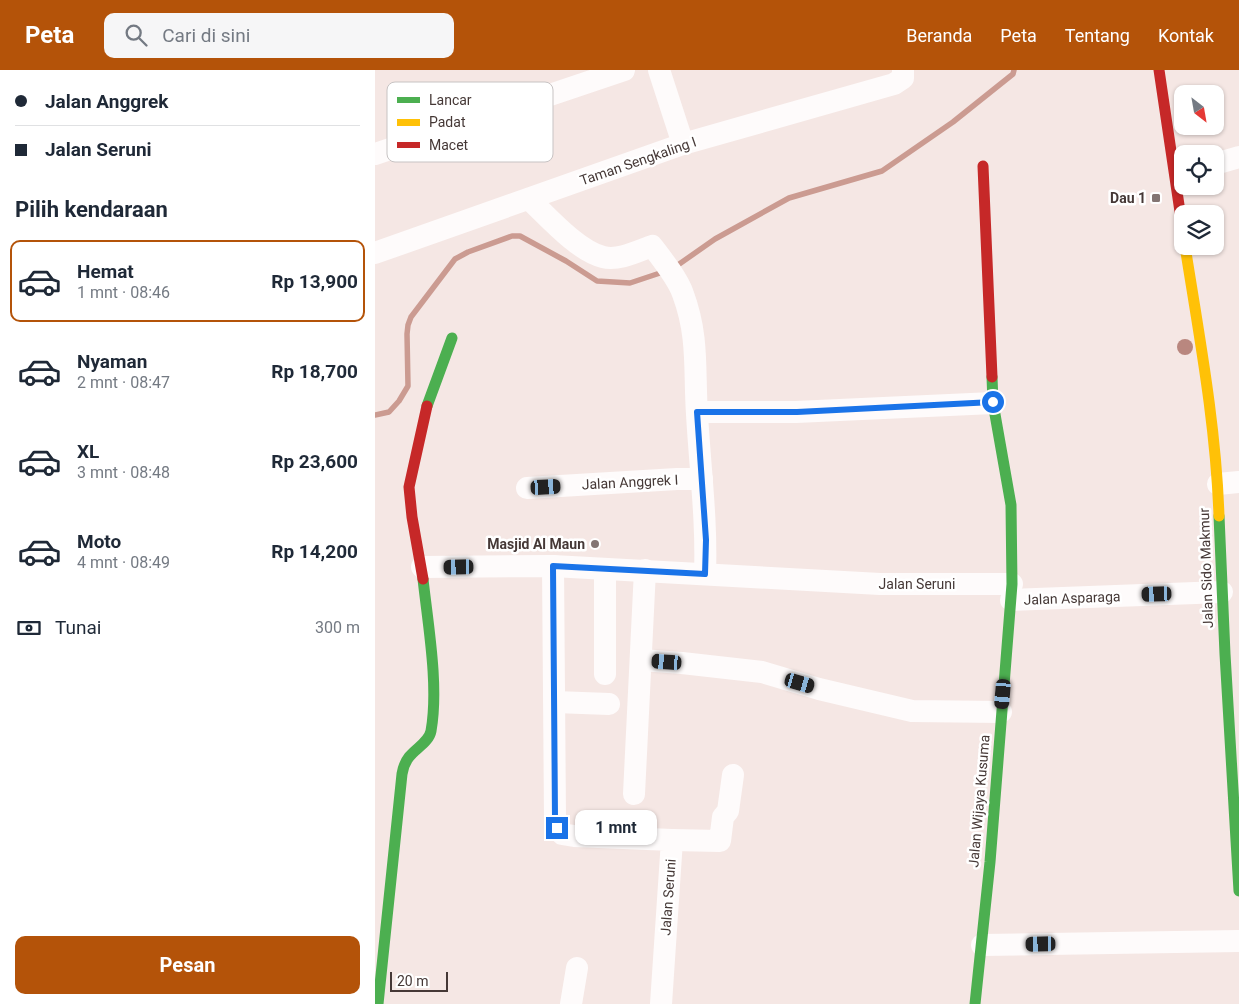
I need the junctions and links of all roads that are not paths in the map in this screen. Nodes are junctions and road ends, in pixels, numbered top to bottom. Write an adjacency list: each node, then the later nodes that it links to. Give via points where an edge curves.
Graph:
1 (624, 70): 5 (street)
2 (659, 70): 6 (street)
3 (1159, 70): 8 (street)
4 (903, 74): 6 (street, Taman Sengkaling I, via 894,84)
5 (553, 94)
6 (683, 144): 13 (street, Taman Sengkaling I)
7 (387, 150): 9 (street)
8 (1174, 153)
9 (375, 154)
10 (1239, 157): 11 (street)
11 (1224, 161)
12 (983, 166): 17 (street, Jalan Wijaya Kusuma)
13 (529, 199): 14 (street, Taman Sengkaling I); 18 (street, via 578,245 603,257 623,256 652,246 661,257 683,292 693,326)
14 (375, 253)
15 (1186, 255): 20 (street, Jalan Sido Makmur, via 1209,404)
16 (452, 338): 23 (street, via 425,413 409,487)
17 (993, 402): 18 (street, via 797,412); 27 (street, Jalan Wijaya Kusuma, via 1011,505)
18 (697, 412): 19 (street)
19 (702, 479): 21 (street, Jalan Anggrek I); 26 (street)
20 (1229, 483): 28 (street, Jalan Sido Makmur)
21 (527, 488)
22 (553, 566): 23 (street, Jalan Seruni); 24 (street, Jalan Seruni); 32 (street, Jalan Seruni)
23 (422, 567): 43 (street, via 434,690 431,733 409,757 402,774)
24 (605, 569): 25 (street, Jalan Seruni); 31 (street)
25 (645, 570): 26 (street, Jalan Seruni); 30 (street)
26 (705, 574): 27 (street, Jalan Seruni)
27 (1012, 592): 28 (street, Jalan Asparaga); 34 (street, Jalan Wijaya Kusuma)
28 (1222, 592): 29 (street, Jalan Sido Makmur)
29 (1232, 653): 38 (street, Jalan Sido Makmur)
30 (641, 660): 34 (street, via 762,672 912,710); 36 (street)
31 (605, 674)
32 (555, 702): 33 (street); 37 (street, Jalan Seruni, via 555,818 562,834)
33 (609, 704)
34 (1001, 712): 41 (street, Jalan Wijaya Kusuma)
35 (733, 775): 37 (street, via 720,841)
36 (634, 794)
37 (672, 840): 45 (street, Jalan Seruni)
38 (1238, 856): 39 (street, Jalan Sido Makmur)
39 (1239, 891)
40 (1239, 941): 41 (street)
41 (982, 945): 46 (street, Jalan Wijaya Kusuma)
42 (577, 968): 44 (street)
43 (378, 1004)
44 (571, 1004)
45 (661, 1004)
46 (975, 1004)

